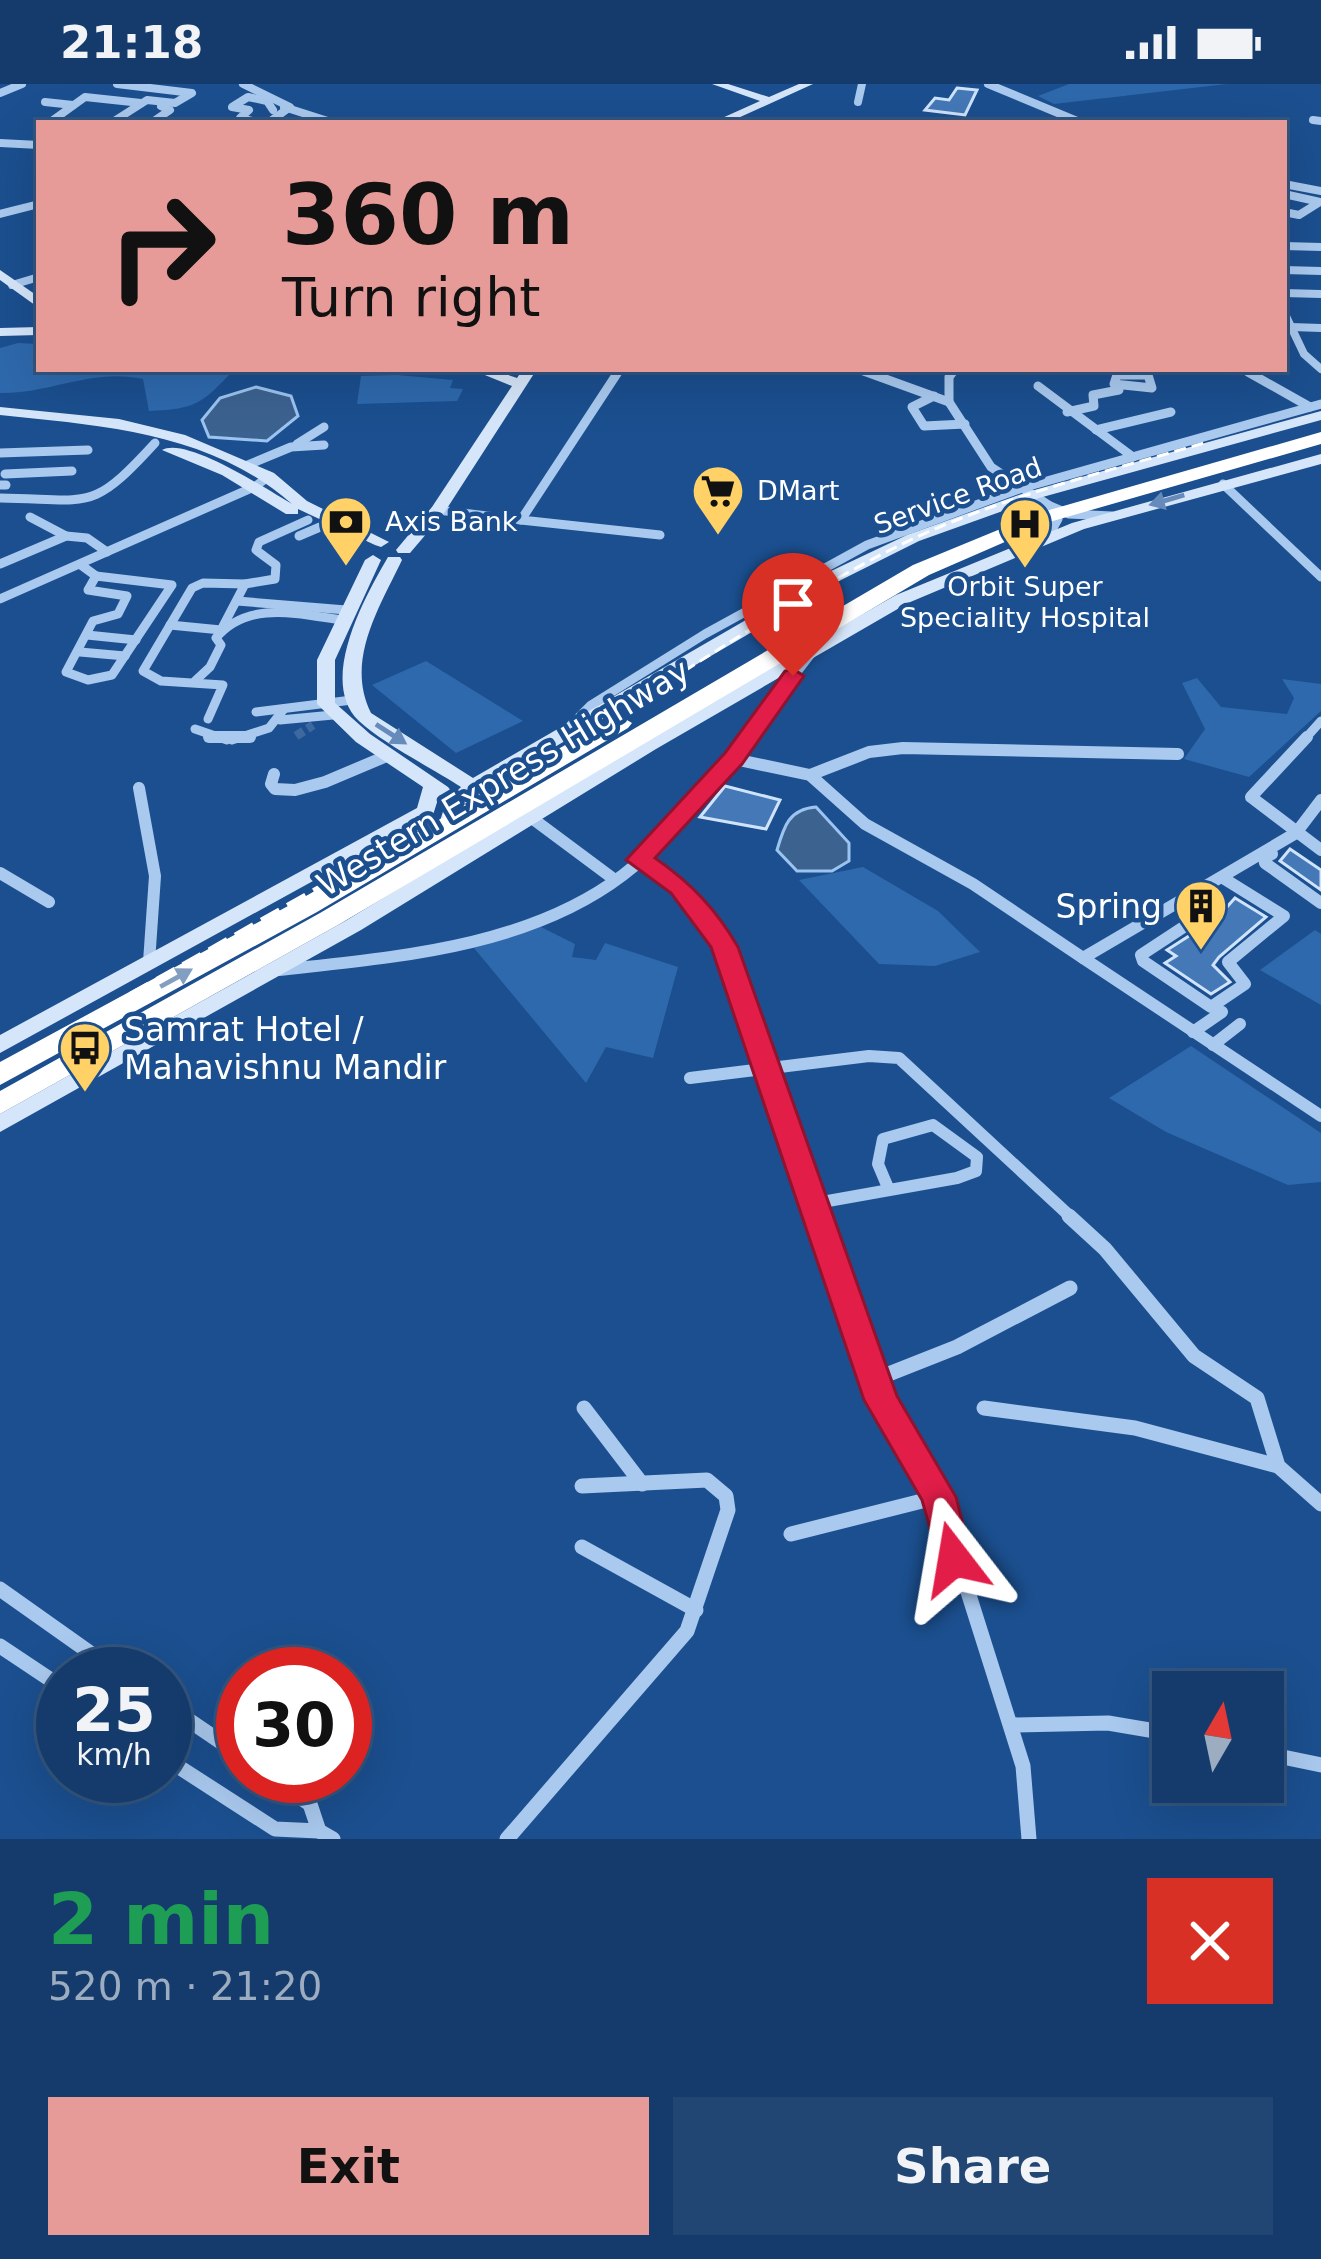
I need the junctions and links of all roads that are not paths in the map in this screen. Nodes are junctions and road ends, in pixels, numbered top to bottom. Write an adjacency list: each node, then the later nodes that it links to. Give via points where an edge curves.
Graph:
1 (22, 84): 9 (street)
2 (113, 84): 10 (street); 14 (street, via 192,93 175,104)
3 (243, 84): 16 (street)
4 (717, 84): 11 (main road)
5 (789, 84): 11 (main road)
6 (808, 84): 11 (main road)
7 (862, 84): 13 (street)
8 (988, 84): 27 (street)
9 (0, 93)
10 (98, 97): 14 (street); 15 (street)
11 (764, 99): 25 (main road); 26 (main road)
12 (45, 102): 15 (street)
13 (858, 102)
14 (143, 103): 20 (street); 21 (street, via 170,108)
15 (73, 105): 19 (street)
16 (290, 107): 17 (street); 18 (street)
17 (276, 110): 18 (street); 22 (street, via 247,98 232,107 249,110 240,118); 23 (street)
18 (306, 113): 24 (street)
19 (53, 120)
20 (116, 120)
21 (155, 120)
22 (248, 120)
23 (270, 120)
24 (326, 120)
25 (709, 120)
26 (724, 120)
27 (1074, 120)
28 (36, 133): 30 (street)
29 (0, 143): 30 (street)
30 (22, 144): 31 (street)
31 (36, 146)
32 (1287, 185): 33 (street)
33 (1321, 191)
34 (1287, 195): 35 (street)
35 (1320, 202): 37 (street)
36 (36, 205): 38 (street)
37 (1287, 213)
38 (0, 214)
39 (1287, 246): 40 (street)
40 (1321, 247)
41 (1287, 270): 42 (street)
42 (1321, 271)
43 (0, 274): 45 (main road)
44 (36, 278): 45 (street)
45 (12, 285): 48 (main road)
46 (1287, 293): 47 (street)
47 (1321, 294)
48 (36, 302)
49 (1287, 318): 50 (street)
50 (1291, 327): 51 (street); 54 (street)
51 (1321, 328)
52 (36, 331): 53 (main road)
53 (0, 332)
54 (1321, 369)
55 (618, 372): 95 (street)
56 (867, 372): 62 (street)
57 (953, 372): 63 (street)
58 (1248, 373): 67 (street)
59 (517, 376): 92 (main road); 101 (main road)
60 (1038, 386): 65 (street)
61 (1119, 390): 65 (street)
62 (934, 395): 63 (street); 69 (street, via 912,407 924,426)
63 (949, 402): 69 (street)
64 (0, 411): 73 (main road)
65 (1067, 412): 71 (street)
66 (1172, 412): 71 (street)
67 (1311, 414): 80 (street); 84 (main road, Service Road); 118 (highway, Western Express Highway, via 954,536)
68 (0, 421): 75 (main road)
69 (965, 424): 89 (street, via 992,467)
70 (324, 427): 76 (street)
71 (1096, 430): 80 (street)
72 (1321, 438): 118 (highway, Western Express Highway, via 971,546)
73 (184, 440): 75 (main road); 82 (main road)
74 (324, 445): 76 (street)
75 (161, 446): 87 (main road); 90 (street, via 104,494)
76 (291, 448): 82 (street)
77 (88, 450): 78 (street)
78 (25, 452): 79 (street); 85 (street)
79 (5, 453): 86 (street)
80 (1133, 457): 84 (street)
81 (1321, 459): 88 (main road)
82 (248, 465): 87 (main road)
83 (72, 471): 85 (street)
84 (1098, 471): 89 (main road, Service Road)
85 (20, 473): 86 (street)
86 (4, 481): 90 (street)
87 (263, 481): 96 (main road); 101 (main road); 102 (street)
88 (1223, 484): 93 (main road, one-way to 93); 106 (street)
89 (1027, 492): 91 (street); 136 (main road, Service Road, via 804,586 565,731)
90 (1, 498)
91 (1050, 506): 93 (street); 100 (street, via 1058,519)
92 (438, 510): 95 (street); 101 (main road)
93 (1112, 516): 100 (main road)
94 (30, 517): 97 (street)
95 (521, 520): 99 (street)
96 (314, 523): 98 (street); 101 (main road); 107 (street, via 259,542 256,550 276,566 274,579)
97 (66, 536): 102 (street); 103 (street)
98 (299, 536)
99 (661, 536)
100 (1048, 537): 115 (main road, via 902,599)
101 (385, 551): 110 (main road); 120 (main road, via 353,659)
102 (107, 552): 104 (street)
103 (0, 564)
104 (81, 565): 105 (street); 108 (street)
105 (96, 576): 113 (street, via 88,590 127,596 118,614 93,621); 114 (street, via 172,584)
106 (1321, 577)
107 (245, 584): 109 (street); 111 (street, via 196,585)
108 (0, 599)
109 (237, 601): 110 (street); 112 (street)
110 (344, 615): 112 (street, via 258,612); 122 (main road, via 323,675)
111 (170, 625): 112 (street); 119 (street, via 145,676)
112 (221, 629): 119 (street, via 210,668)
113 (87, 635): 114 (street); 116 (street)
114 (136, 640): 117 (street)
115 (816, 648): 130 (street); 136 (main road)
116 (80, 652): 117 (street); 117 (street, via 67,676 108,678)
117 (125, 656)
118 (723, 674): 136 (highway, Western Express Highway)
119 (195, 681): 124 (street, via 224,687)
120 (352, 700): 122 (street); 136 (main road, one-way to 136, via 364,716)
121 (256, 712): 123 (street)
122 (333, 712): 123 (street); 126 (street); 129 (main road)
123 (282, 715): 127 (street, via 244,738)
124 (208, 719)
125 (1321, 721): 138 (street, via 1251,796)
126 (313, 725)
127 (195, 729)
128 (1178, 754): 132 (street, via 903,748)
129 (389, 755): 131 (street, via 295,790 275,789); 133 (main road)
130 (734, 758): 132 (street); 140 (street)
131 (274, 774)
132 (809, 775): 148 (street, via 862,825 974,884)
133 (433, 784): 137 (main road); 149 (main road, via 426,811)
134 (139, 788): 149 (street, via 155,876)
135 (1321, 800): 138 (street)
136 (503, 803): 137 (highway, Western Express Highway); 144 (street); 150 (main road); 159 (highway, Western Express Highway, via 329,919)
137 (453, 811): 157 (highway, Western Express Highway, one-way to 137, via 308,906)
138 (1296, 833): 139 (street); 143 (street)
139 (1321, 850)
140 (639, 860): 144 (street); 156 (street, via 680,887 709,920)
141 (1321, 860): 146 (street, via 1294,843 1264,861)
142 (0, 873): 145 (street)
143 (1223, 878): 147 (street, via 1284,916 1228,962 1245,984 1211,1007 1141,955); 148 (street)
144 (615, 880): 150 (street, via 518,927 367,963)
145 (49, 902)
146 (1321, 903)
147 (1211, 909)
148 (1083, 958): 153 (street)
149 (149, 962): 154 (main road)
150 (272, 971): 161 (main road)
151 (1222, 1012): 153 (street)
152 (1240, 1024): 155 (street)
153 (1193, 1033): 155 (street)
154 (0, 1045)
155 (1213, 1045): 160 (street)
156 (766, 1070): 158 (street); 163 (street); 168 (street, via 899,1058 1105,1249 1194,1356 1257,1399)
157 (0, 1076)
158 (690, 1078)
159 (0, 1104)
160 (1321, 1116)
161 (0, 1124)
162 (890, 1190): 162 (street, via 967,1175 977,1157 933,1125 895,1132 883,1138 878,1164); 163 (street)
163 (812, 1204): 165 (street)
164 (1070, 1288): 165 (street)
165 (876, 1379): 171 (street)
166 (584, 1408): 169 (street)
167 (984, 1408): 168 (street, via 1135,1428)
168 (1278, 1466): 172 (street)
169 (642, 1484): 170 (street); 176 (street, via 707,1480 727,1496)
170 (582, 1486)
171 (938, 1497): 173 (street); 180 (street)
172 (1321, 1504)
173 (791, 1534)
174 (582, 1547): 176 (street)
175 (0, 1588): 178 (street)
176 (695, 1610): 187 (street, via 687,1631)
177 (0, 1646): 179 (street)
178 (79, 1647)
179 (36, 1670)
180 (1011, 1725): 181 (street); 188 (street)
181 (1152, 1730)
182 (1284, 1758): 183 (street)
183 (1321, 1765)
184 (192, 1775): 186 (street, via 275,1829)
185 (309, 1803): 186 (street)
186 (322, 1836)
187 (507, 1839)
188 (1029, 1839)

